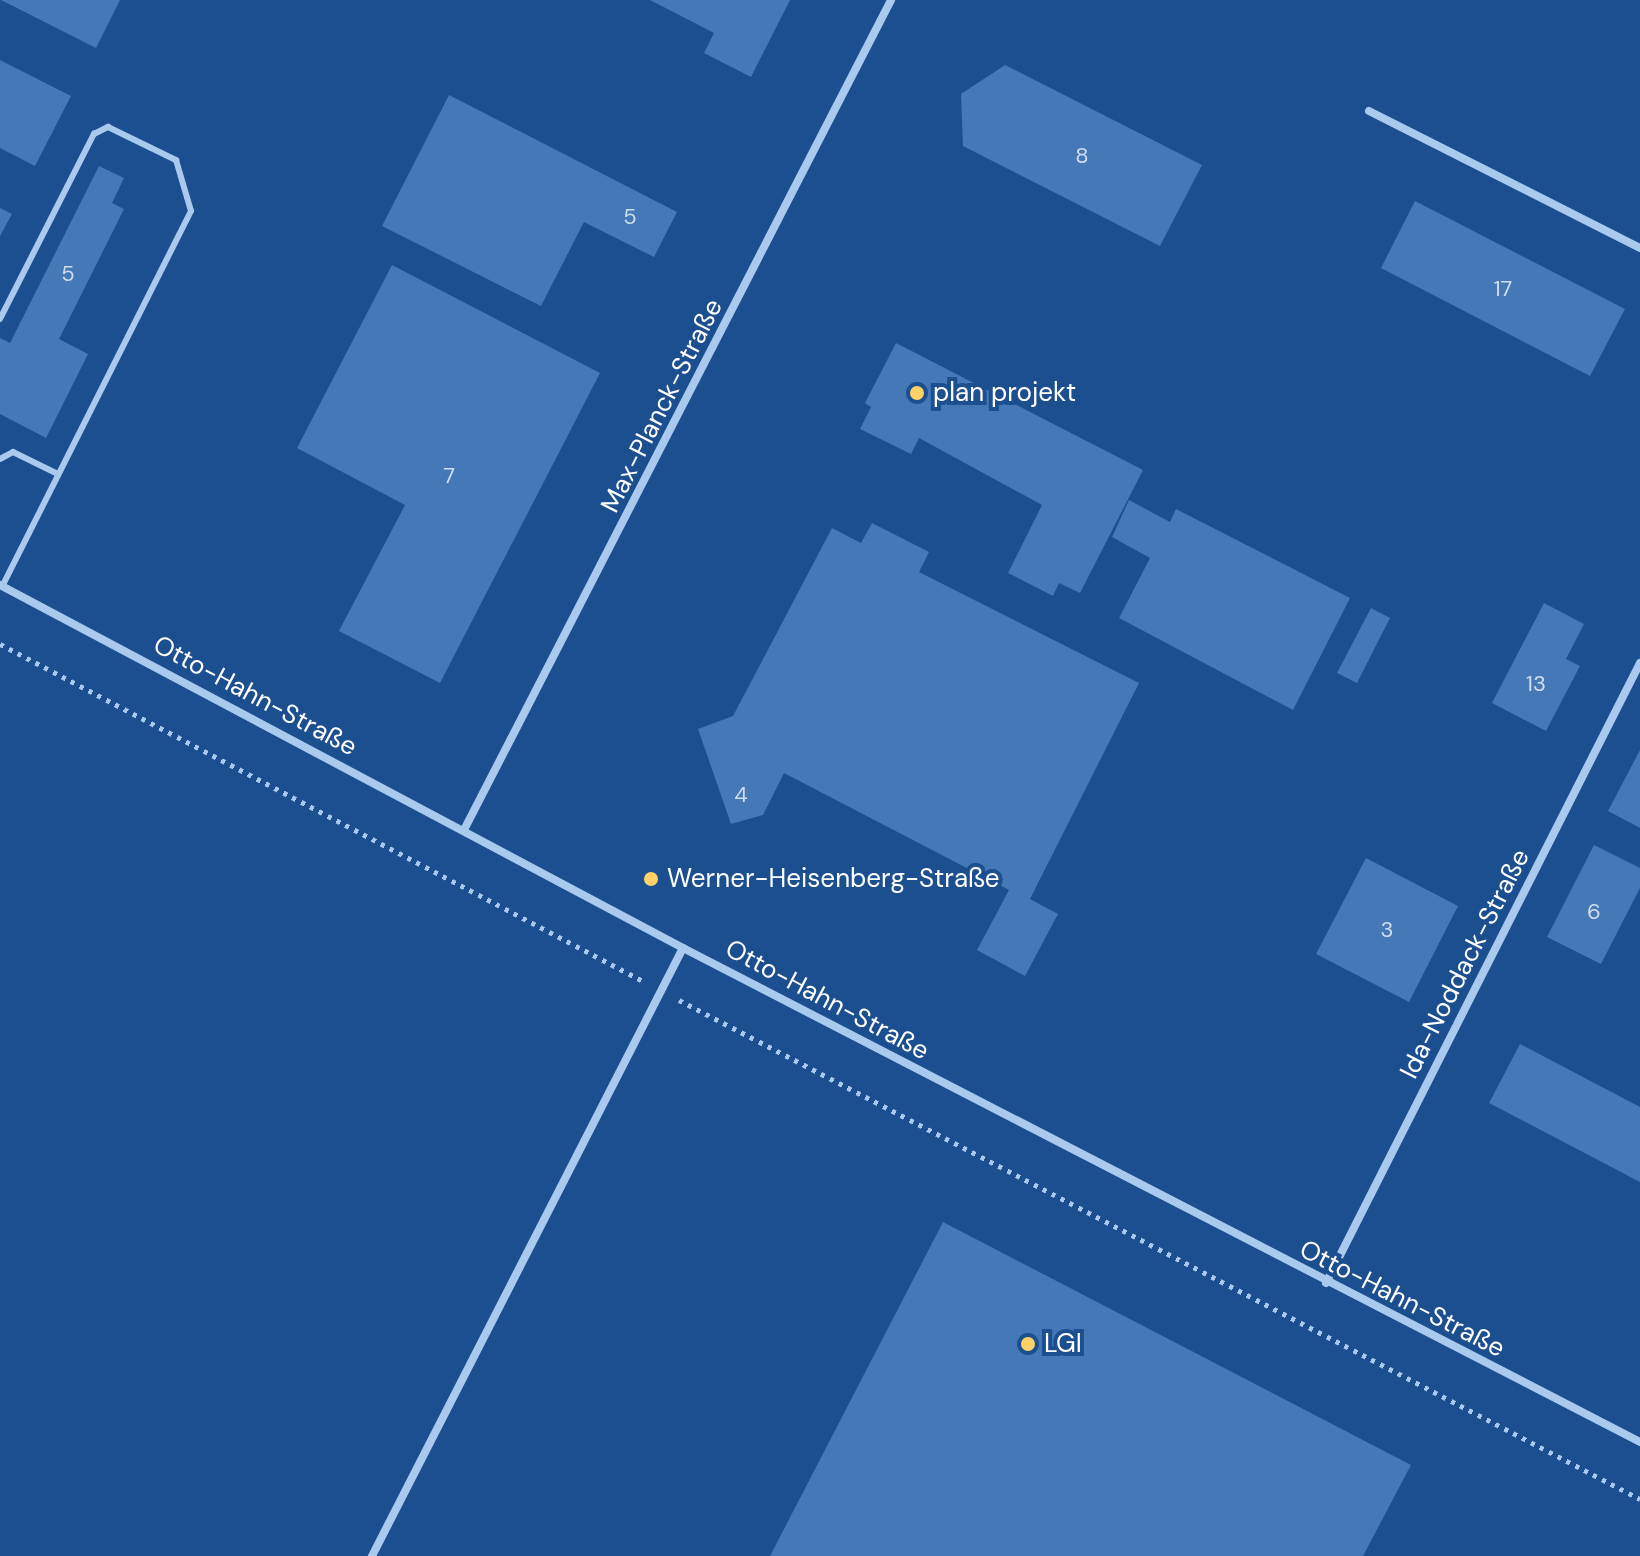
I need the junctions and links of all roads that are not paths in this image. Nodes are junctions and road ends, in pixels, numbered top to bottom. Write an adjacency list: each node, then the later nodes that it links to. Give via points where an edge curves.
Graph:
1 (891, 0): 9 (street, Max-Planck-Straße)
2 (1369, 111): 3 (street)
3 (1640, 248)
4 (0, 319): 6 (lane, via 94,134 108,127 176,160 191,211)
5 (0, 459): 6 (lane, via 13,452)
6 (58, 474): 7 (lane)
7 (1, 585): 9 (street, Otto-Hahn-Straße)
8 (1640, 663): 11 (street, Ida-Noddack-Straße)
9 (465, 828): 10 (street, Otto-Hahn-Straße)
10 (683, 948): 11 (street, Otto-Hahn-Straße); 13 (street)
11 (1326, 1283): 12 (street, Otto-Hahn-Straße)
12 (1640, 1442)
13 (372, 1556)

